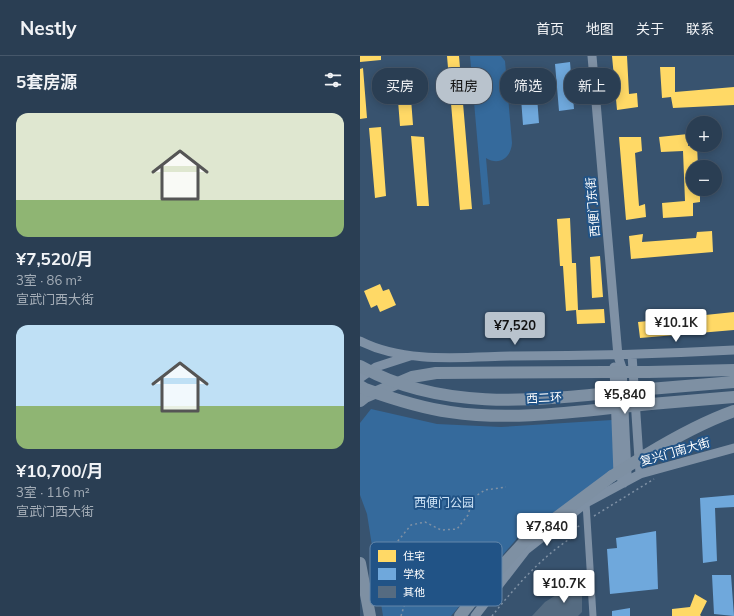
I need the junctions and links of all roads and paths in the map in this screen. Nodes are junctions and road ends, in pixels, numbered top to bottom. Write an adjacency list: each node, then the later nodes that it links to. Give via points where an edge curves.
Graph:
1 (592, 56): 5 (street, 西便门东街)
2 (360, 341): 4 (street, via 374,348)
3 (734, 350): 6 (street)
4 (411, 355): 5 (street); 9 (street, via 376,368)
5 (618, 356): 6 (street); 18 (street, 西便门东街, via 622,368 627,473)
6 (632, 356): 16 (street)
7 (360, 366): 10 (highway, 西二环, bridge, via 373,374 421,391 460,398 545,399)
8 (734, 370): 13 (highway, bridge, via 436,373 412,377)
9 (360, 378)
10 (734, 382)
11 (360, 386): 12 (highway, 西二环, bridge, via 420,406 468,414 545,414)
12 (734, 397)
13 (360, 401)
14 (734, 411): 24 (highway, bridge, via 684,434 612,476 525,540)
15 (734, 448): 16 (street, 复兴门南大街)
16 (640, 474): 18 (street, 复兴门南大街)
17 (660, 477): 21 (path)
18 (624, 483): 20 (street, 复兴门南大街)
19 (506, 487): 22 (path, via 485,490 473,498 468,515 457,529 441,530 425,522 411,525)
20 (586, 503): 21 (street); 25 (street, 复兴门南大街, via 526,550)
21 (587, 521): 26 (path, via 572,530 576,535 562,543); 36 (street)
22 (397, 542)
23 (360, 563): 31 (highway)
24 (502, 566)
25 (502, 581)
26 (502, 605)
27 (404, 606): 32 (path)
28 (468, 606): 33 (highway, bridge)
29 (483, 606): 34 (street, 复兴门南大街)
30 (501, 606): 35 (path)
31 (370, 616)
32 (401, 616)
33 (460, 616)
34 (475, 616)
35 (492, 616)
36 (593, 616)

